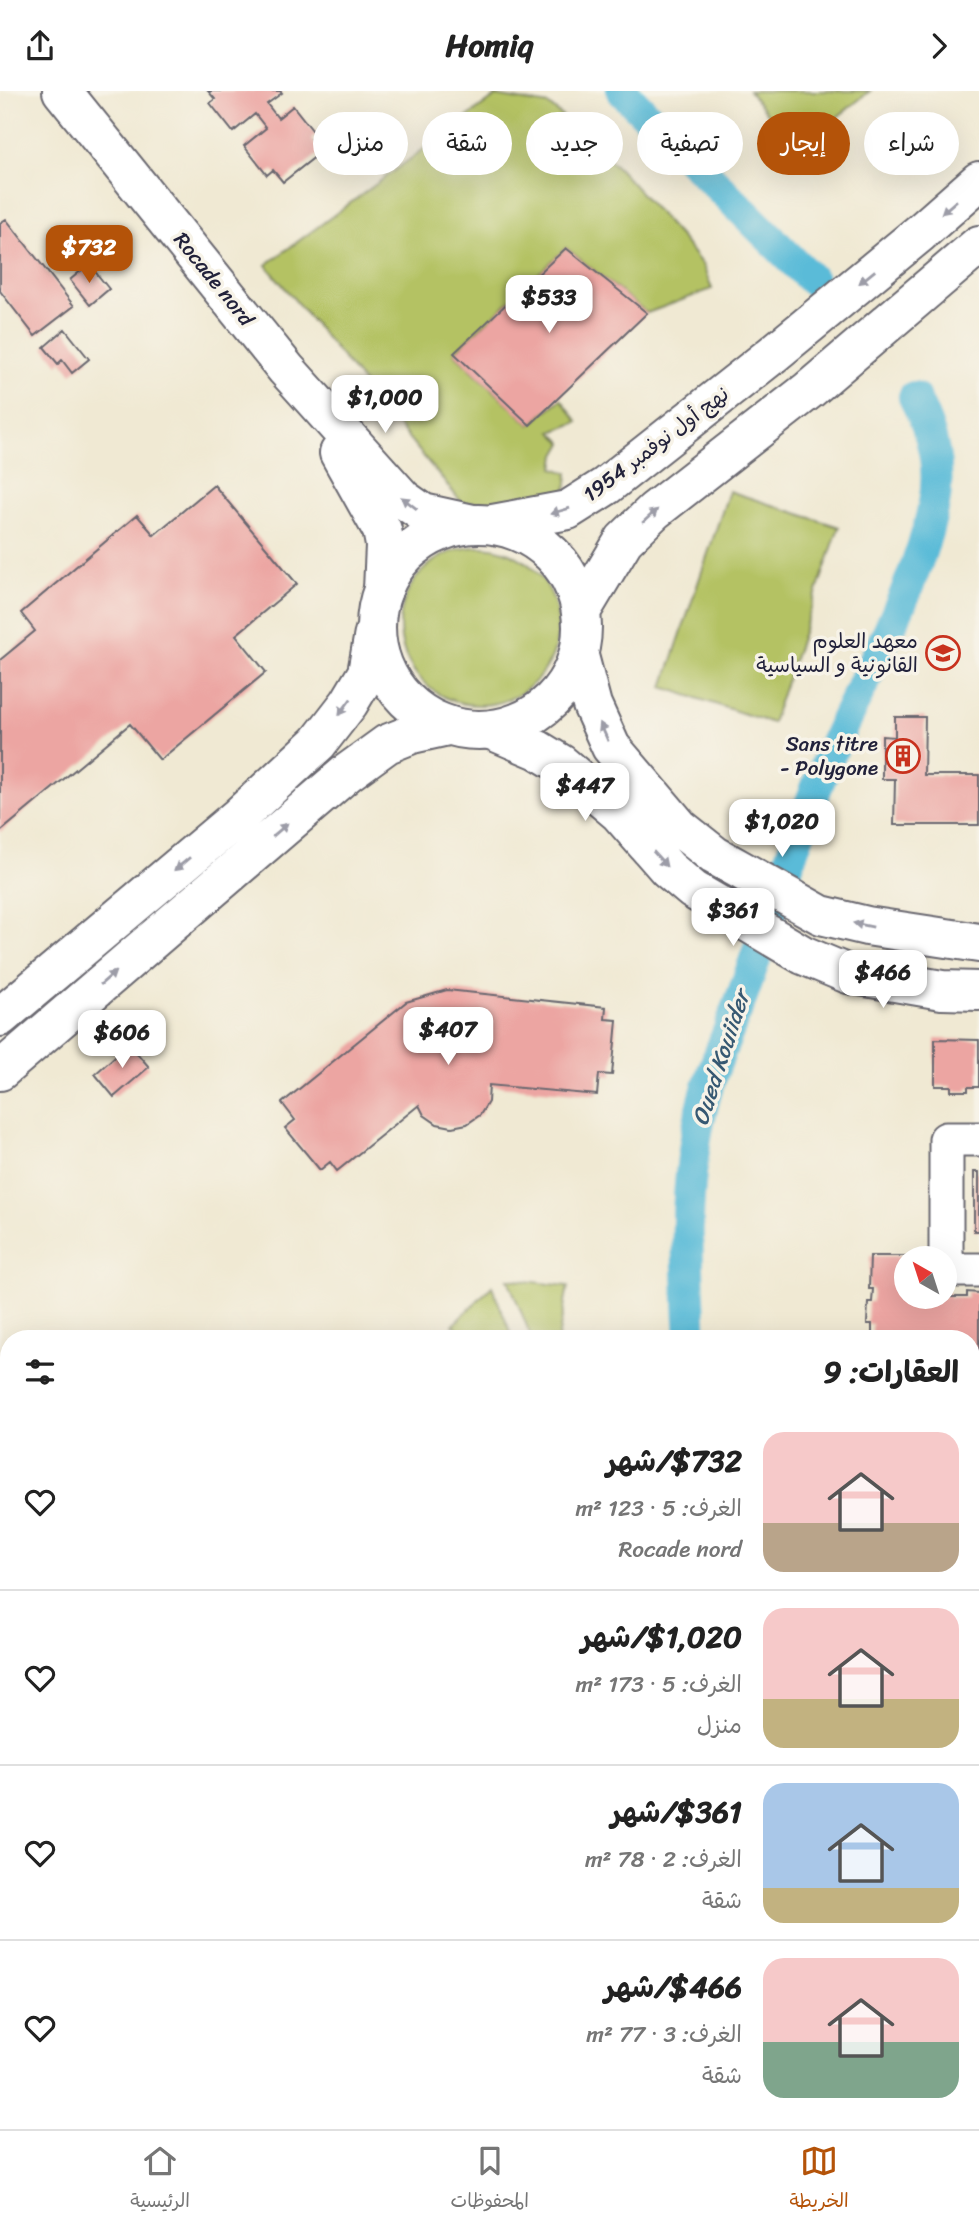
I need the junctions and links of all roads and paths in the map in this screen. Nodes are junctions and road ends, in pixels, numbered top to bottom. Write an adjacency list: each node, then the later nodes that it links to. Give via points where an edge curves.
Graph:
1 (62, 91): 4 (main road, Rocade nord)
2 (979, 181): 5 (main road, نهج أول نوفمبر 1954, one-way to 5, via 772,355 606,486 568,510)
3 (966, 256): 7 (main road, one-way to 3, via 624,540 654,511 809,390)
4 (286, 369): 5 (main road, Rocade nord, one-way to 4, via 423,513 402,499); 6 (main road, Rocade nord, via 377,516 385,545)
5 (482, 524): 6 (main road, via 453,527 418,544 397,565); 7 (main road, via 524,533 552,552 572,579)
6 (379, 606): 9 (main road, via 378,648 387,674 402,697); 13 (main road, one-way to 13, via 367,673 318,743)
7 (582, 610): 8 (main road)
8 (579, 656): 10 (main road, via 550,703 523,721); 11 (main road, one-way to 8, via 821,915 715,855 680,828 611,747 592,705)
9 (448, 726): 10 (main road); 14 (main road, one-way to 9, via 346,773 387,744)
10 (491, 730): 12 (main road, one-way to 12, via 561,764 619,813 693,890 803,955 848,974 942,990)
11 (979, 943)
12 (979, 991)
13 (0, 1017)
14 (0, 1071)
15 (979, 1139): 16 (street, via 946,1139 946,1270)
16 (979, 1270)

